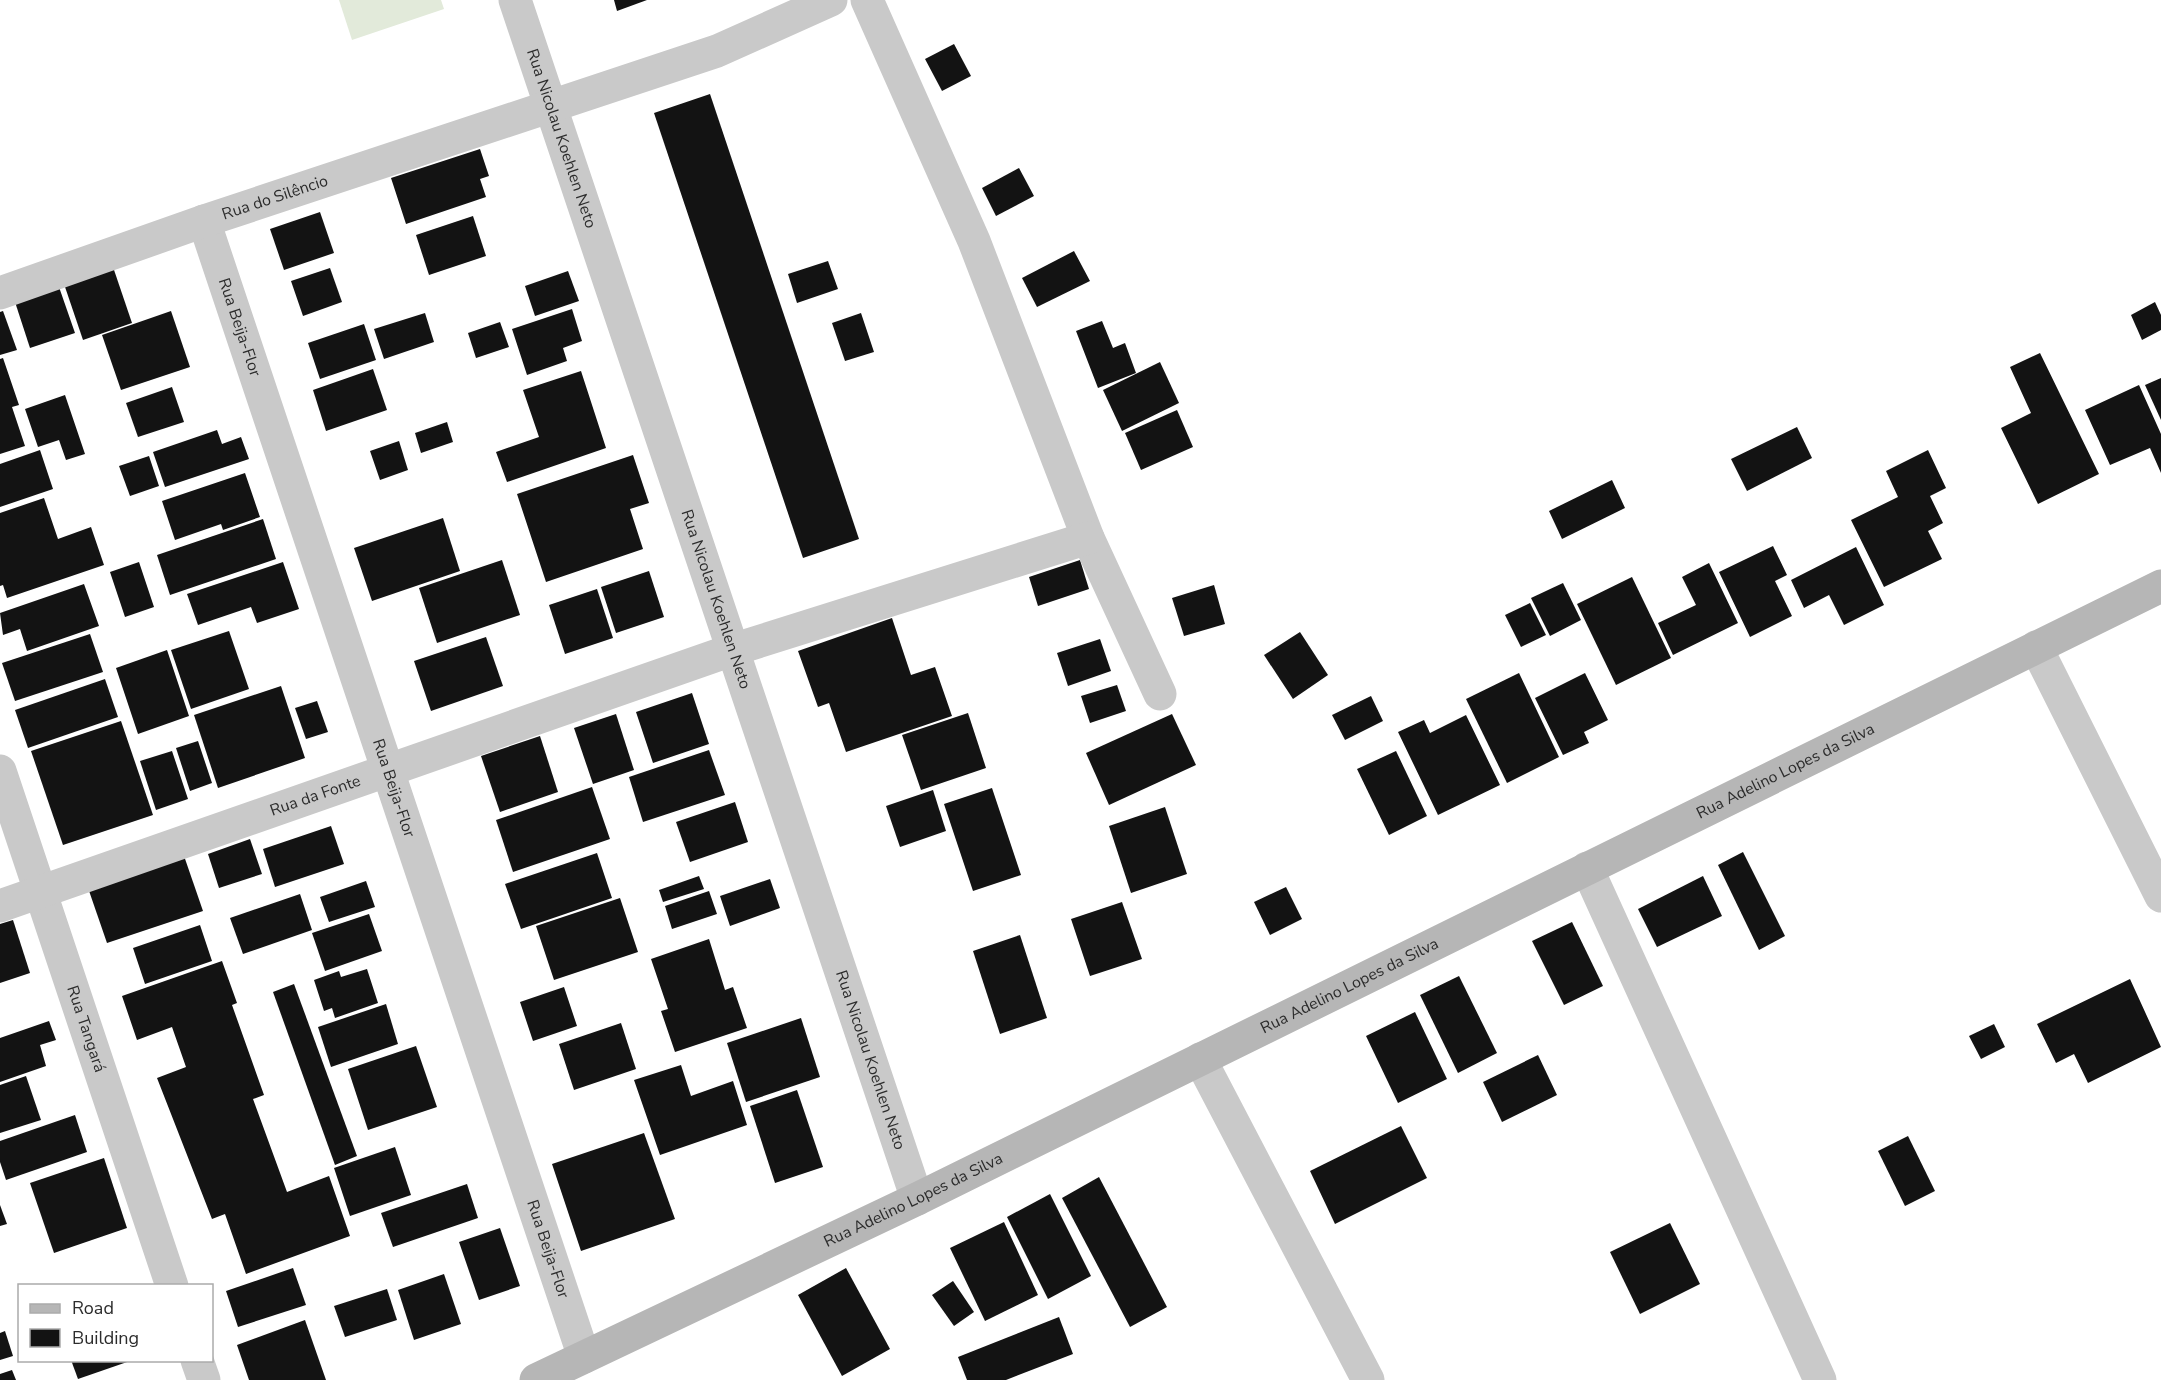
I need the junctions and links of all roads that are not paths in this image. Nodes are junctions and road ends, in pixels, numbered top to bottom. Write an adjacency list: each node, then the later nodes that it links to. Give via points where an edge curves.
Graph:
1 (515, 0): 4 (street, Rua Nicolau Koehlen Neto)
2 (831, 0): 4 (street, Rua do Silêncio, via 717,51)
3 (867, 0): 7 (street, via 974,241)
4 (551, 108): 5 (street, Rua do Silêncio); 10 (street, Rua Nicolau Koehlen Neto)
5 (204, 221): 6 (street, Rua do Silêncio); 13 (street, Rua Beija-Flor)
6 (0, 293)
7 (1088, 538): 10 (street, Rua da Fonte); 11 (street)
8 (2161, 586): 9 (main road, Rua Adelino Lopes da Silva)
9 (2036, 647): 14 (main road, Rua Adelino Lopes da Silva); 16 (street)
10 (732, 650): 13 (street, Rua da Fonte); 19 (street, Rua Nicolau Koehlen Neto)
11 (1160, 694)
12 (0, 771): 15 (street, Rua Tangará)
13 (388, 771): 15 (street, Rua da Fonte); 21 (street, Rua Beija-Flor)
14 (1587, 868): 18 (main road, Rua Adelino Lopes da Silva); 26 (street)
15 (41, 892): 17 (street, Rua da Fonte); 20 (street, Rua Tangará)
16 (2161, 896)
17 (0, 906)
18 (1200, 1059): 19 (main road, Rua Adelino Lopes da Silva); 25 (street)
19 (916, 1199): 21 (main road, Rua Adelino Lopes da Silva)
20 (171, 1284)
21 (584, 1357): 24 (main road, Rua Adelino Lopes da Silva)
22 (198, 1362): 23 (street)
23 (204, 1380)
24 (536, 1380)
25 (1368, 1380)
26 (1821, 1380)

